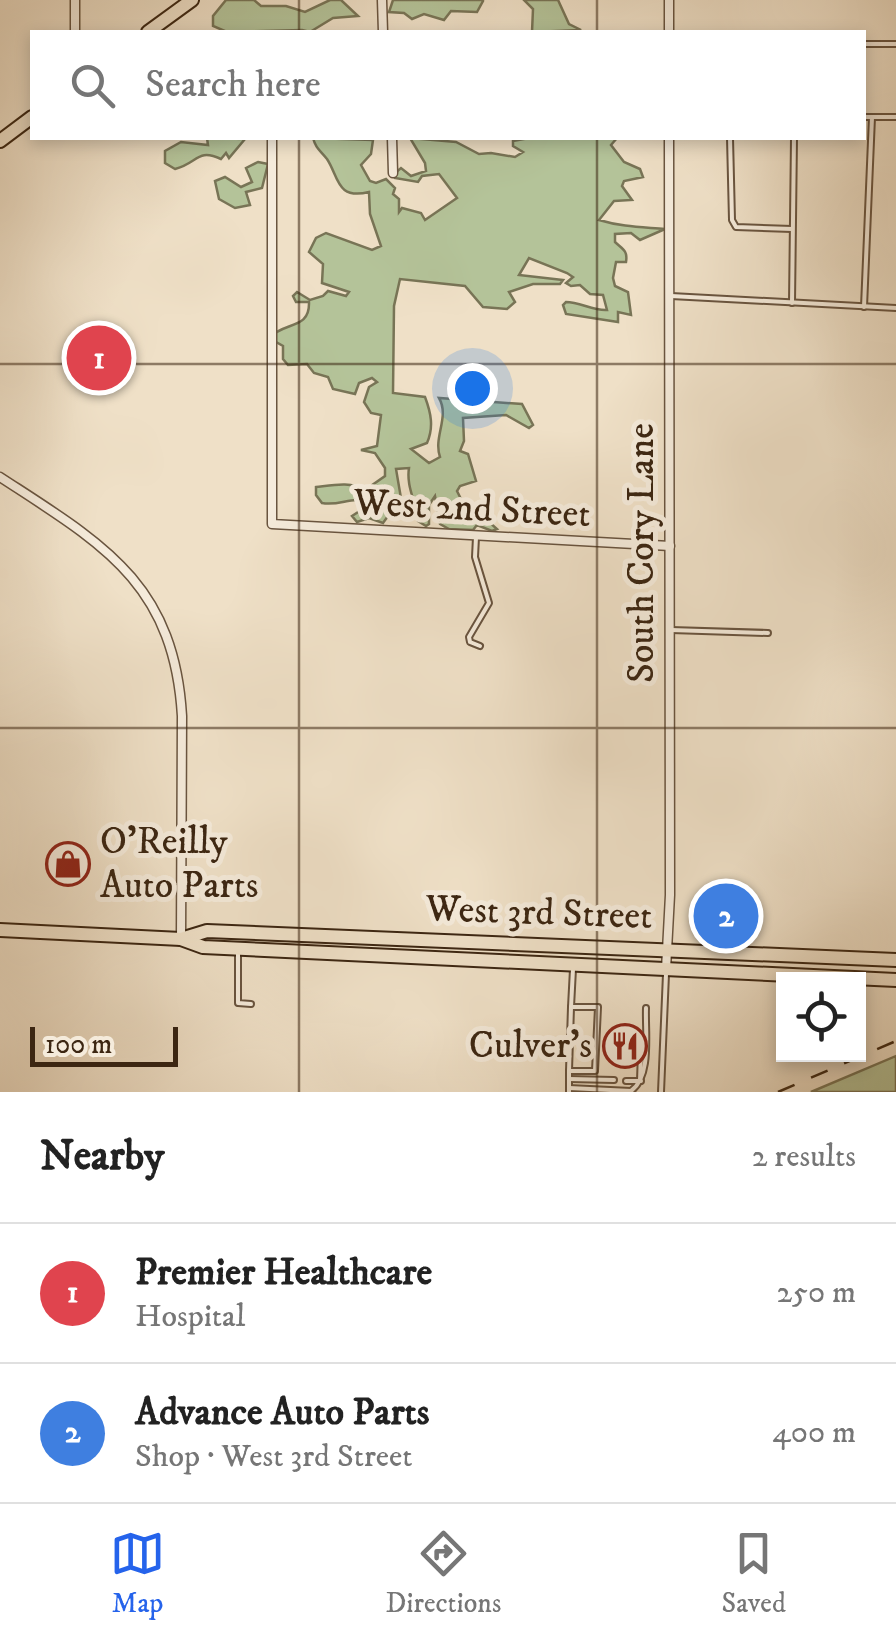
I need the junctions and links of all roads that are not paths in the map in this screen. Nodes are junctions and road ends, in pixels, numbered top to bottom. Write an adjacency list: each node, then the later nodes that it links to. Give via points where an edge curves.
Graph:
1 (75, 0): 5 (street)
2 (192, 0): 6 (main road)
3 (382, 0): 7 (street)
4 (668, 0): 8 (street)
5 (75, 30)
6 (151, 30)
7 (383, 30)
8 (668, 30)
9 (866, 44): 10 (lane)
10 (896, 44)
11 (896, 116): 13 (lane)
12 (866, 117): 13 (lane)
13 (872, 117): 25 (lane)
14 (30, 119): 20 (main road)
15 (272, 140): 28 (street, West 2nd Street, via 272,524)
16 (392, 140): 21 (street)
17 (669, 140): 23 (street, South Cory Lane)
18 (730, 140): 22 (lane, via 736,228)
19 (794, 140): 22 (lane)
20 (0, 141)
21 (393, 173)
22 (792, 229): 24 (lane)
23 (670, 296): 24 (lane); 29 (street, South Cory Lane)
24 (792, 304): 25 (lane)
25 (864, 308): 26 (lane)
26 (896, 308)
27 (0, 476): 34 (street, via 113,556 152,605 170,642 182,716)
28 (476, 536): 29 (street, West 2nd Street); 32 (lane, via 475,558 489,595 470,633 470,642)
29 (670, 546): 30 (street, South Cory Lane)
30 (671, 630): 31 (lane); 36 (street, South Cory Lane)
31 (768, 632)
32 (480, 646)
33 (0, 930): 34 (main road, West 3rd Street)
34 (180, 939): 35 (main road, West 3rd Street); 36 (main road, West 3rd Street, via 207,930)
35 (238, 948): 38 (main road, West 3rd Street); 41 (lane, via 238,1003)
36 (670, 948): 37 (main road, West 3rd Street); 39 (street, South Cory Lane)
37 (896, 960)
38 (573, 964): 39 (main road, West 3rd Street); 42 (lane)
39 (666, 969): 40 (main road, West 3rd Street); 51 (lane)
40 (896, 980)
41 (251, 1004)
42 (571, 1006): 45 (lane); 45 (lane, via 598,1007 595,1070)
43 (646, 1008): 44 (lane)
44 (645, 1035): 49 (lane); 49 (lane)
45 (569, 1070): 46 (lane)
46 (569, 1079): 47 (lane); 50 (lane)
47 (614, 1080)
48 (626, 1081): 49 (lane)
49 (641, 1081): 50 (lane, via 630,1091)
50 (569, 1090)
51 (661, 1092)

